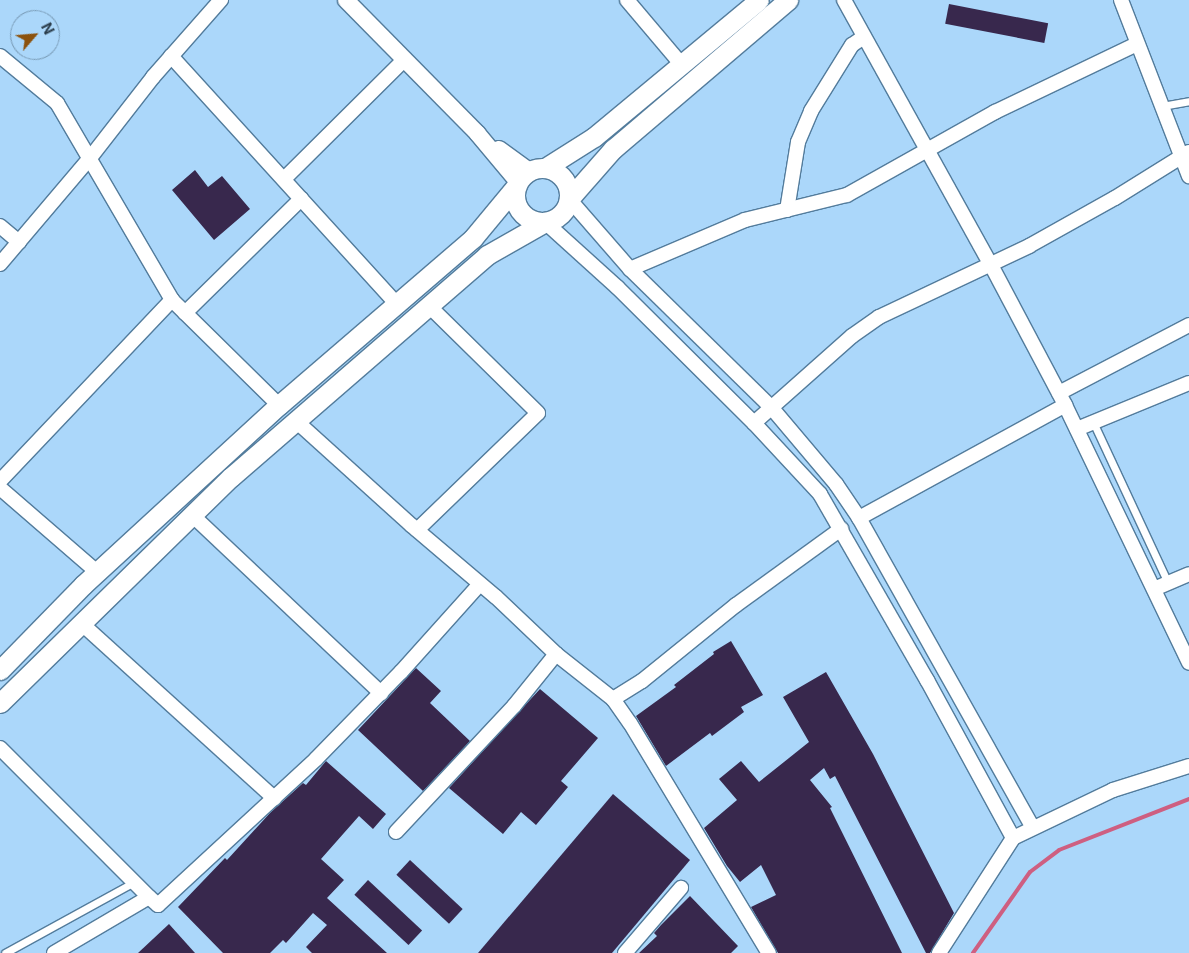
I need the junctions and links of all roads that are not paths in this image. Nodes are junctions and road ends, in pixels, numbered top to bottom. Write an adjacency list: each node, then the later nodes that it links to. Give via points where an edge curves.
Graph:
1 (221, 0): 11 (street)
2 (346, 0): 12 (street)
3 (627, 0): 13 (street)
4 (759, 0): 13 (main road)
5 (788, 0): 23 (main road, via 612,149)
6 (844, 0): 8 (street)
7 (1121, 0): 9 (street)
8 (864, 37): 16 (street); 24 (street, via 852,45 811,111 798,142)
9 (1136, 44): 15 (street); 16 (street, via 995,112)
10 (0, 56): 18 (street, via 57,103)
11 (171, 56): 18 (street); 21 (street)
12 (404, 60): 19 (street, via 476,134); 21 (street)
13 (681, 64): 19 (main road, via 594,137)
14 (1189, 100): 15 (lane)
15 (1161, 106): 17 (street)
16 (928, 150): 24 (street, via 847,195); 29 (street)
17 (1185, 154): 20 (street); 29 (street, via 1115,198)
18 (90, 158): 27 (street); 31 (street)
19 (527, 176): 23 (main road, via 561,176 566,182); 25 (main road, via 515,194 520,211 535,221); 32 (main road, via 473,238)
20 (1189, 176)
21 (284, 179): 22 (street)
22 (301, 199): 32 (street); 34 (street)
23 (569, 199): 25 (main road, via 561,214); 30 (street)
24 (787, 210): 30 (street, via 745,220)
25 (544, 222): 33 (main road, via 487,255); 42 (street, via 617,287)
26 (0, 226): 27 (street)
27 (19, 242): 28 (street)
28 (0, 264)
29 (991, 265): 37 (street); 39 (street, via 879,317 852,336)
30 (630, 269): 39 (street)
31 (172, 300): 34 (street); 44 (street)
32 (396, 303): 38 (main road)
33 (429, 306): 40 (main road); 49 (street, via 538,413)
34 (185, 313): 38 (street)
35 (1189, 325): 37 (street)
36 (1189, 383): 41 (street)
37 (1062, 399): 43 (street); 47 (street)
38 (280, 405): 50 (main road)
39 (771, 407): 42 (street); 47 (street, via 836,484)
40 (296, 421): 46 (main road, via 231,476); 49 (street)
41 (1093, 422): 43 (street); 52 (lane)
42 (754, 423): 48 (street, via 820,494)
43 (1077, 429): 54 (street)
44 (0, 481)
45 (0, 488): 50 (street)
46 (192, 515): 55 (main road); 59 (street)
47 (860, 518): 65 (street)
48 (841, 529): 60 (street, via 736,605 642,681); 67 (street)
49 (417, 530): 53 (street)
50 (97, 572): 58 (main road)
51 (1189, 574): 52 (street)
52 (1168, 583): 54 (street)
53 (480, 584): 56 (street); 59 (street)
54 (1154, 589): 57 (street)
55 (81, 623): 61 (main road); 64 (street)
56 (556, 654): 60 (street); 66 (street, via 514,706)
57 (1189, 663)
58 (0, 670)
59 (381, 693): 64 (street)
60 (613, 699): 74 (street)
61 (0, 703)
62 (0, 748): 68 (street)
63 (1189, 766): 65 (street, via 1113,790)
64 (274, 798): 70 (street, via 158,905)
65 (1034, 828): 67 (street)
66 (396, 832)
67 (1014, 838): 75 (street)
68 (134, 882): 70 (street); 71 (lane)
69 (681, 888): 73 (street)
70 (149, 897): 72 (street)
71 (5, 953)
72 (54, 953)
73 (626, 953)
74 (769, 953)
75 (939, 953)

